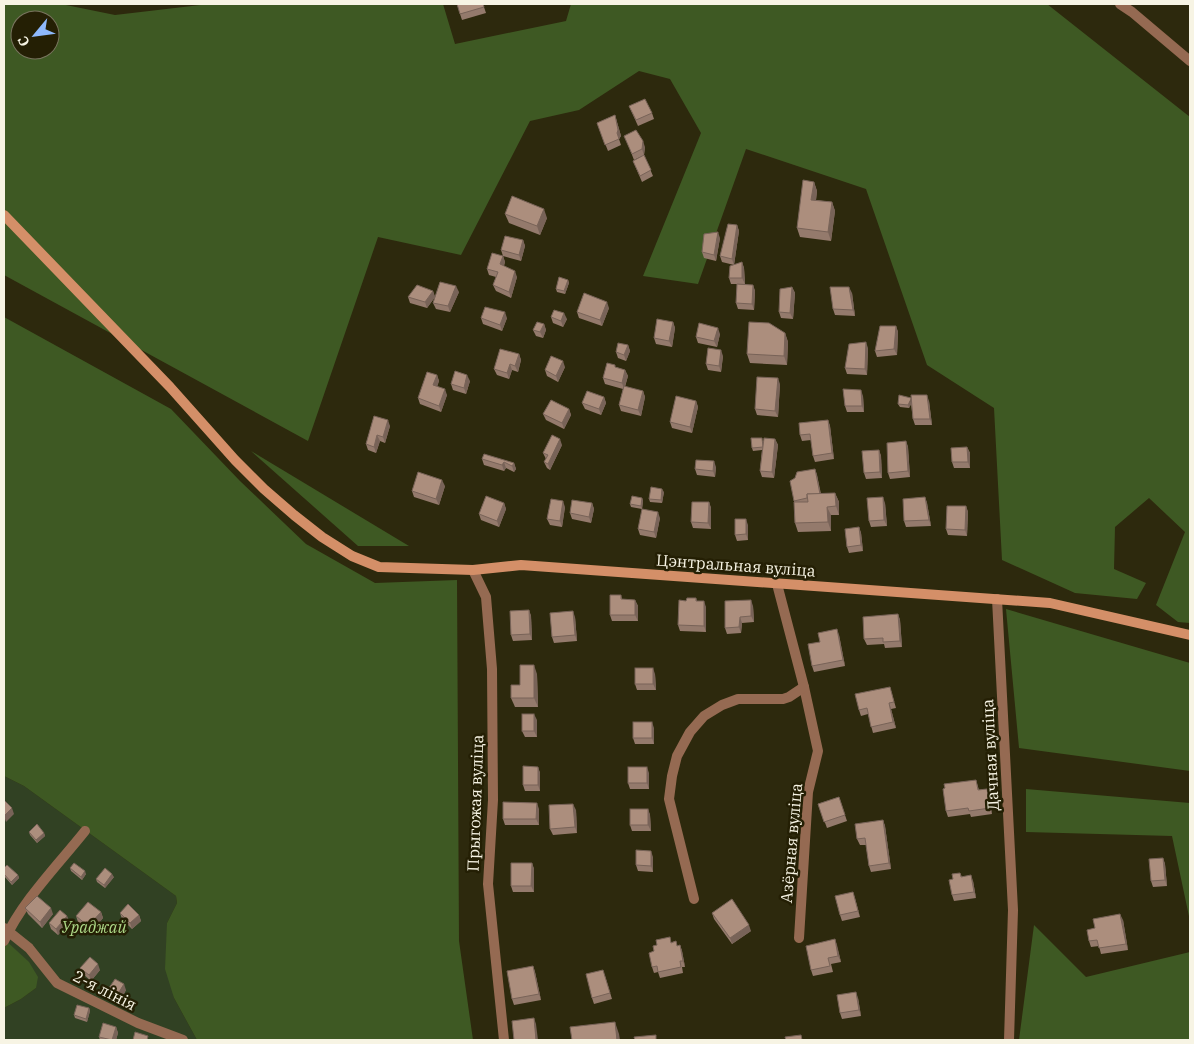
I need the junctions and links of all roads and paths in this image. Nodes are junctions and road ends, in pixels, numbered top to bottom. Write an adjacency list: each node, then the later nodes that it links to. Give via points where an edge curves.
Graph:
1 (1120, 4): 2 (street)
2 (1190, 61)
3 (4, 215): 4 (street, Цэнтральная вуліца, via 235,460 294,515 352,556 379,567)
4 (473, 570): 5 (street, Цэнтральная вуліца, via 521,565); 14 (street, Прыгожая вуліца, via 486,597 492,669 493,800 488,884)
5 (777, 584): 6 (street, Цэнтральная вуліца); 8 (street)
6 (997, 599): 7 (street, Цэнтральная вуліца, via 1050,603); 15 (street, Дачная вуліца, via 1013,910)
7 (1190, 635)
8 (804, 687): 10 (street, via 783,699 738,699 722,704 704,716 690,732 677,756 669,799); 12 (street, Азёрная вуліца, via 818,752 808,792)
9 (86, 831): 11 (street)
10 (694, 899)
11 (5, 933): 13 (street, 2-я лінія, via 29,948 57,983 138,1023)
12 (799, 938)
13 (183, 1040)
14 (504, 1040)
15 (1009, 1040)

